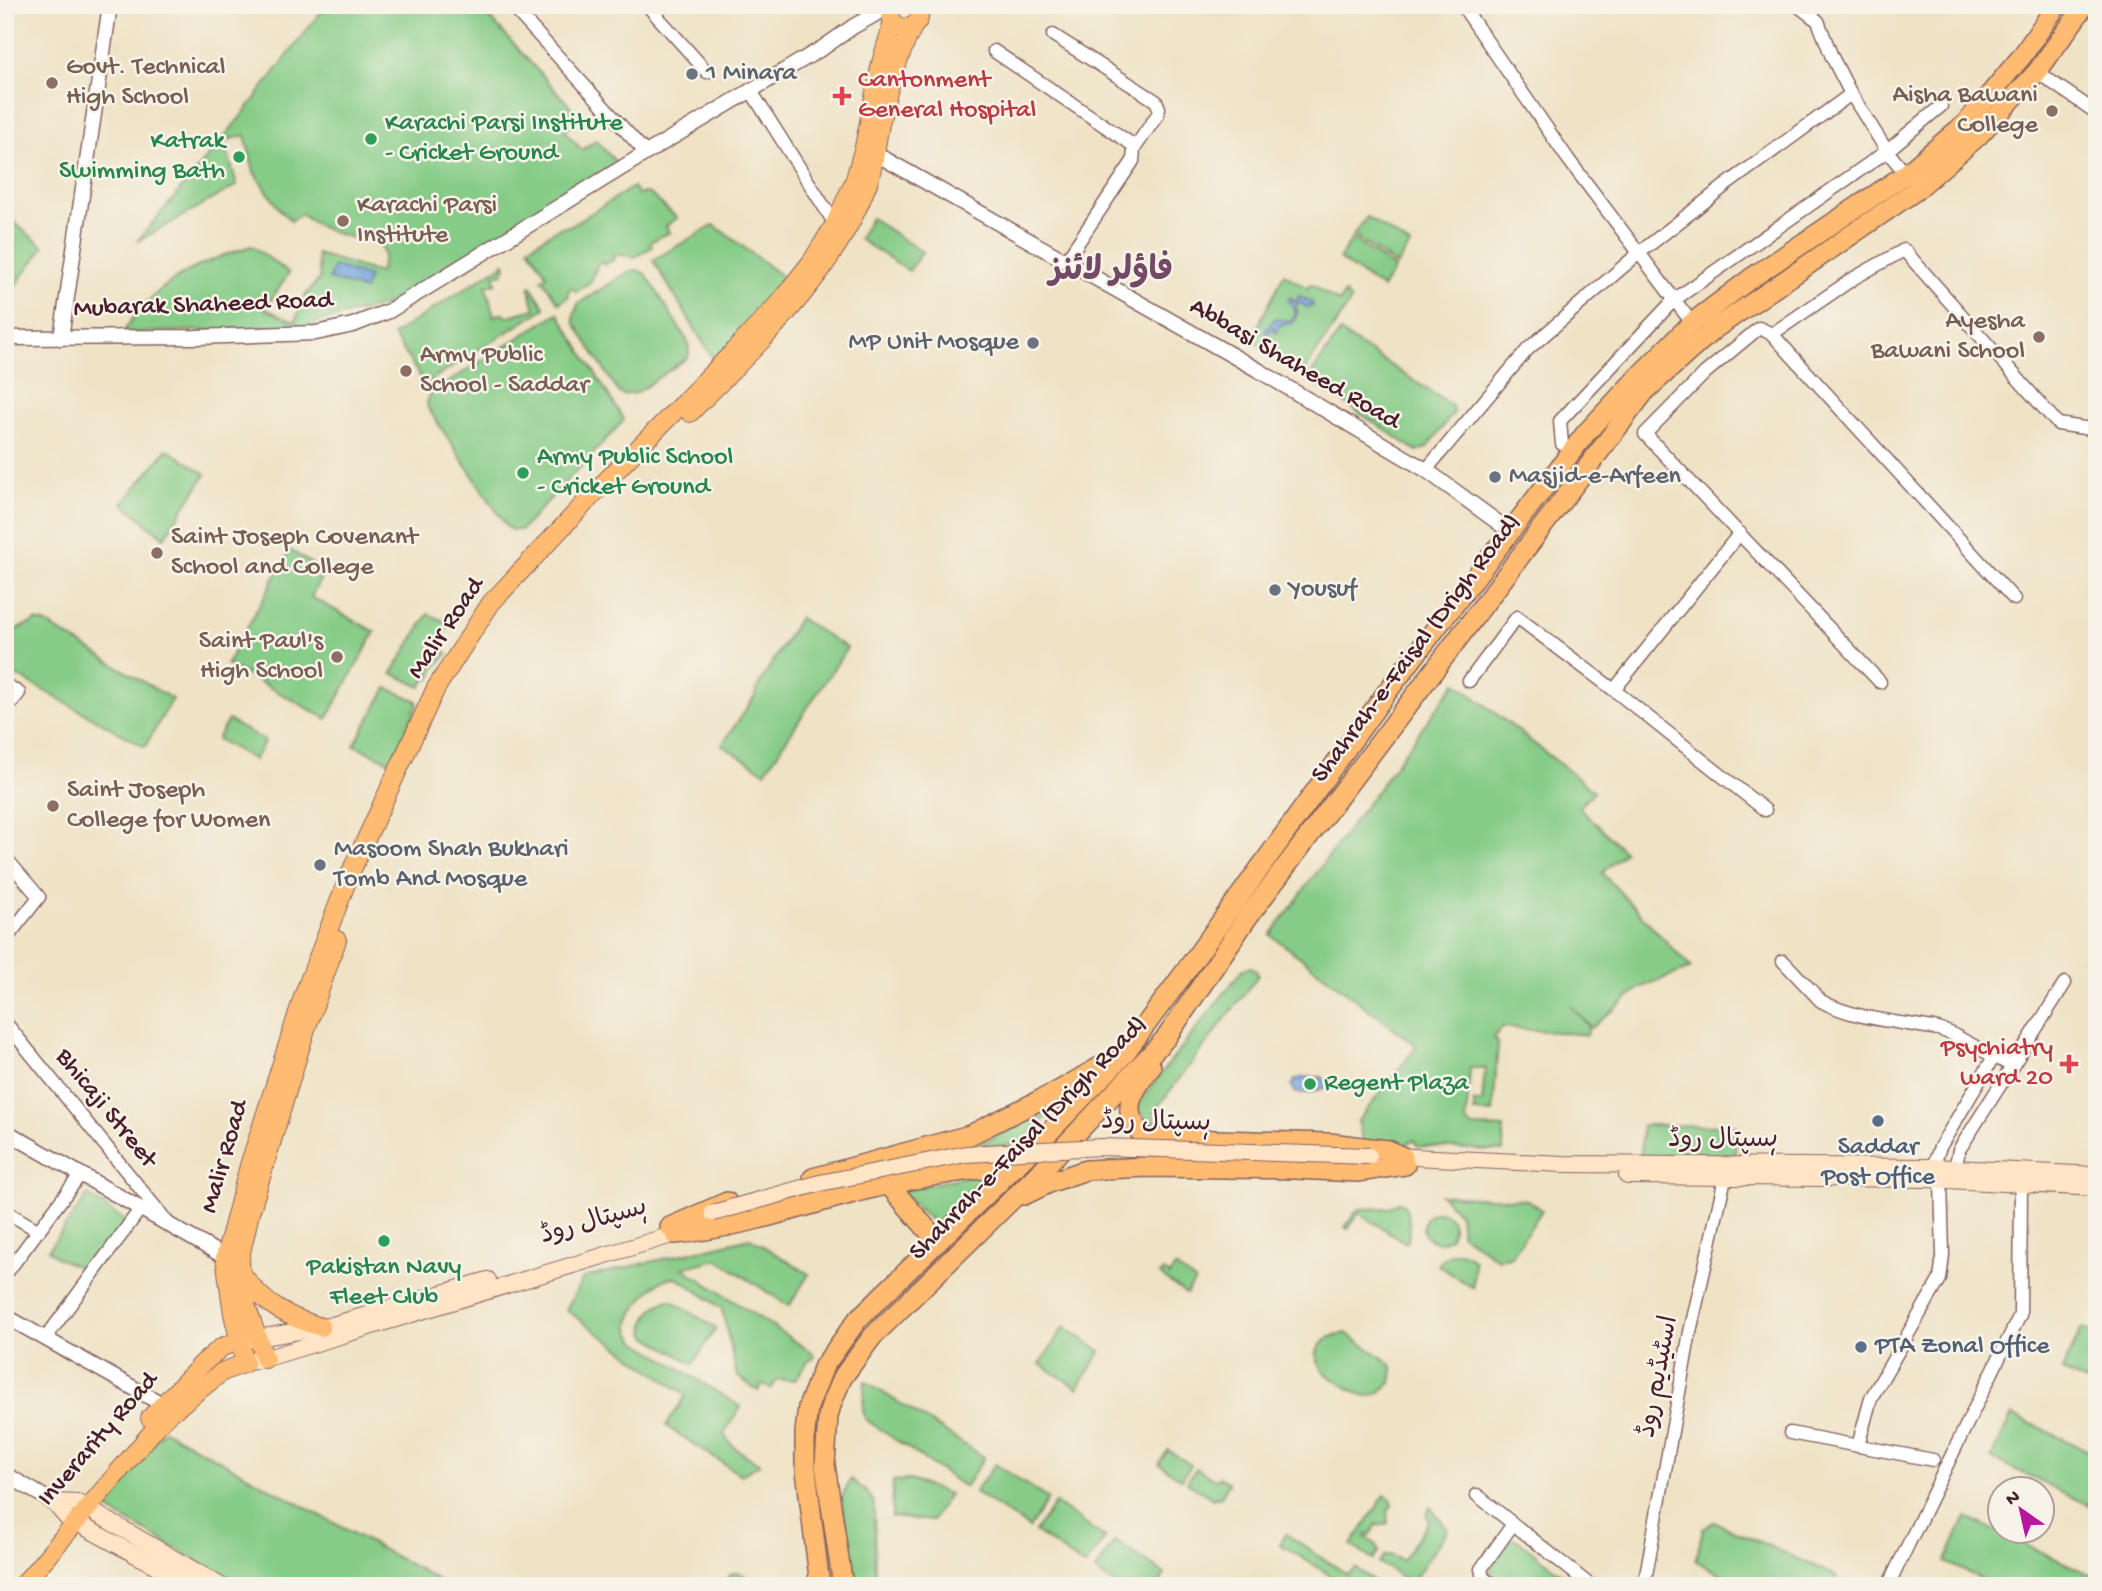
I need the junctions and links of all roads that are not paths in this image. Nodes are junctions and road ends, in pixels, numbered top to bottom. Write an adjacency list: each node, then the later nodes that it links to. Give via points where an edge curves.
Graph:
1 (511, 5): 21 (street)
2 (1462, 5): 24 (street)
3 (1797, 5): 15 (street, via 1818,21)
4 (2057, 5): 22 (highway, Shahrah-e-Faisal (Drigh Road), via 2022,56 1965,124)
5 (2085, 5): 13 (highway, Shahrah-e-Faisal (Drigh Road))
6 (649, 6): 12 (street)
7 (105, 8): 30 (street)
8 (893, 13): 9 (main road, via 896,25 905,28); 14 (street, Mubarak Shaheed Road, via 865,20); 19 (main road, Malir Road, via 880,63)
9 (920, 13): 19 (main road, Malir Road)
10 (1053, 35): 18 (street, via 1156,101 1158,114)
11 (994, 51): 18 (street)
12 (706, 72)
13 (2037, 72): 17 (street); 48 (highway, Shahrah-e-Faisal (Drigh Road), via 1978,136 1915,191 1713,330 1645,391 1247,918)
14 (751, 91): 21 (street, Mubarak Shaheed Road); 23 (street)
15 (1850, 94): 20 (street); 24 (street)
16 (1941, 106): 20 (street)
17 (2097, 113)
18 (1134, 149): 25 (street, via 1133,161)
19 (869, 150): 23 (main road, Malir Road); 25 (street, Abbasi Shaheed Road); 73 (main road, Malir Road, via 869,179 862,200 816,278 753,349 498,609 436,706 353,897 305,1032 250,1213)
20 (1887, 151): 22 (street); 26 (street)
21 (646, 153): 30 (street, Mubarak Shaheed Road, via 389,311 353,325 316,333)
22 (1906, 174): 27 (highway, Shahrah-e-Faisal (Drigh Road))
23 (835, 224): 72 (main road, Malir Road, via 778,304 491,603 436,688 345,888 304,994)
24 (1639, 253): 26 (street); 33 (street, via 1528,349)
25 (1065, 262): 33 (street, Abbasi Shaheed Road)
26 (1674, 300): 27 (street); 32 (street, via 1560,421)
27 (1692, 323): 34 (highway, Shahrah-e-Faisal (Drigh Road), via 1586,433)
28 (1772, 334): 31 (street, via 1904,250 2057,424); 35 (street, via 1759,328 1645,433); 36 (street)
29 (5, 338): 30 (street, Mubarak Shaheed Road)
30 (61, 338)
31 (2097, 430)
32 (1562, 444)
33 (1426, 470): 34 (street, Abbasi Shaheed Road)
34 (1511, 532): 49 (highway, Shahrah-e-Faisal (Drigh Road), via 1387,692)
35 (1740, 533): 38 (street); 40 (street)
36 (2014, 599)
37 (1469, 681): 40 (street, via 1517,617)
38 (1880, 682)
39 (5, 684): 41 (street, via 19,693)
40 (1614, 690): 42 (street)
41 (5, 712)
42 (1765, 810)
43 (5, 857): 44 (street, via 39,897)
44 (5, 940)
45 (1783, 961): 50 (street, via 1821,1001 1844,1012 1938,1029)
46 (2065, 983): 51 (street)
47 (5, 1022): 68 (street, Bhicaji Street)
48 (1166, 1038): 54 (highway, via 1129,1103 1129,1117 1146,1138 1329,1143 1388,1150); 65 (highway, Shahrah-e-Faisal (Drigh Road))
49 (1124, 1054): 53 (highway); 55 (highway, Shahrah-e-Faisal (Drigh Road))
50 (1995, 1055): 51 (street); 58 (street, via 1940,1147)
51 (2012, 1066): 57 (street, via 1959,1150)
52 (5, 1131): 59 (street)
53 (960, 1138): 56 (highway); 70 (highway, via 728,1201)
54 (1404, 1161): 58 (main road, ہسپتال روڈ); 61 (main road, ہسپتال روڈ, via 1563,1174); 65 (highway, via 1357,1172 1295,1168 1086,1170); 70 (main road, ہسپتال روڈ, bridge, via 1102,1147 966,1154 820,1183)
55 (1016, 1166): 56 (highway); 71 (highway, Shahrah-e-Faisal (Drigh Road))
56 (982, 1168): 63 (highway)
57 (1955, 1168): 58 (main road, ہسپتال روڈ); 60 (main road, ہسپتال روڈ)
58 (1937, 1173): 61 (main road, ہسپتال روڈ); 62 (main road, ہسپتال روڈ); 83 (street, via 1943,1255 1940,1279 1871,1398)
59 (80, 1175): 66 (street); 69 (street)
60 (2097, 1175)
61 (1725, 1178): 99 (street, اسٹیڈیم روڈ, via 1690,1332)
62 (2021, 1184): 64 (main road, ہسپتال روڈ); 100 (street, via 2020,1315)
63 (889, 1185): 70 (highway, via 708,1231); 71 (highway)
64 (2097, 1188)
65 (1004, 1205): 85 (highway, Shahrah-e-Faisal (Drigh Road), via 872,1337 842,1378)
66 (141, 1208): 68 (street); 77 (street)
67 (5, 1211): 69 (street)
68 (170, 1224): 72 (street)
69 (39, 1231): 74 (street)
70 (673, 1231): 76 (main road, ہسپتال روڈ); 79 (main road, ہسپتال روڈ)
71 (939, 1242): 85 (highway, Shahrah-e-Faisal (Drigh Road), via 859,1319 824,1366 808,1407 805,1432)
72 (225, 1257): 78 (main road, Malir Road)
73 (240, 1271): 76 (main road, via 272,1306); 78 (main road, Malir Road)
74 (5, 1275)
75 (5, 1316): 77 (street)
76 (321, 1327): 78 (main road, ہسپتال روڈ)
77 (45, 1339): 81 (street)
78 (248, 1339): 79 (main road, Malir Road); 80 (main road, Malir Road); 81 (main road, Inverarity Road, via 222,1348)
79 (265, 1359): 80 (main road, ہسپتال روڈ)
80 (245, 1363): 89 (main road, Inverarity Road, via 222,1371 164,1418)
81 (162, 1404): 89 (main road, Inverarity Road)
82 (1790, 1433): 83 (street)
83 (1858, 1446): 84 (street)
84 (1933, 1460)
85 (815, 1464): 95 (highway); 96 (highway)
86 (5, 1474): 88 (street)
87 (1477, 1495): 90 (street)
88 (53, 1502): 89 (main road)
89 (77, 1513): 91 (main road, Inverarity Road); 92 (main road, Inverarity Road); 93 (main road); 94 (main road)
90 (1513, 1524): 97 (street, via 1480,1569 1483,1578); 98 (street)
91 (8, 1586)
92 (22, 1586)
93 (193, 1586)
94 (221, 1586)
95 (820, 1586)
96 (843, 1586)
97 (1495, 1586)
98 (1591, 1586)
99 (1644, 1586)
100 (1888, 1586)

